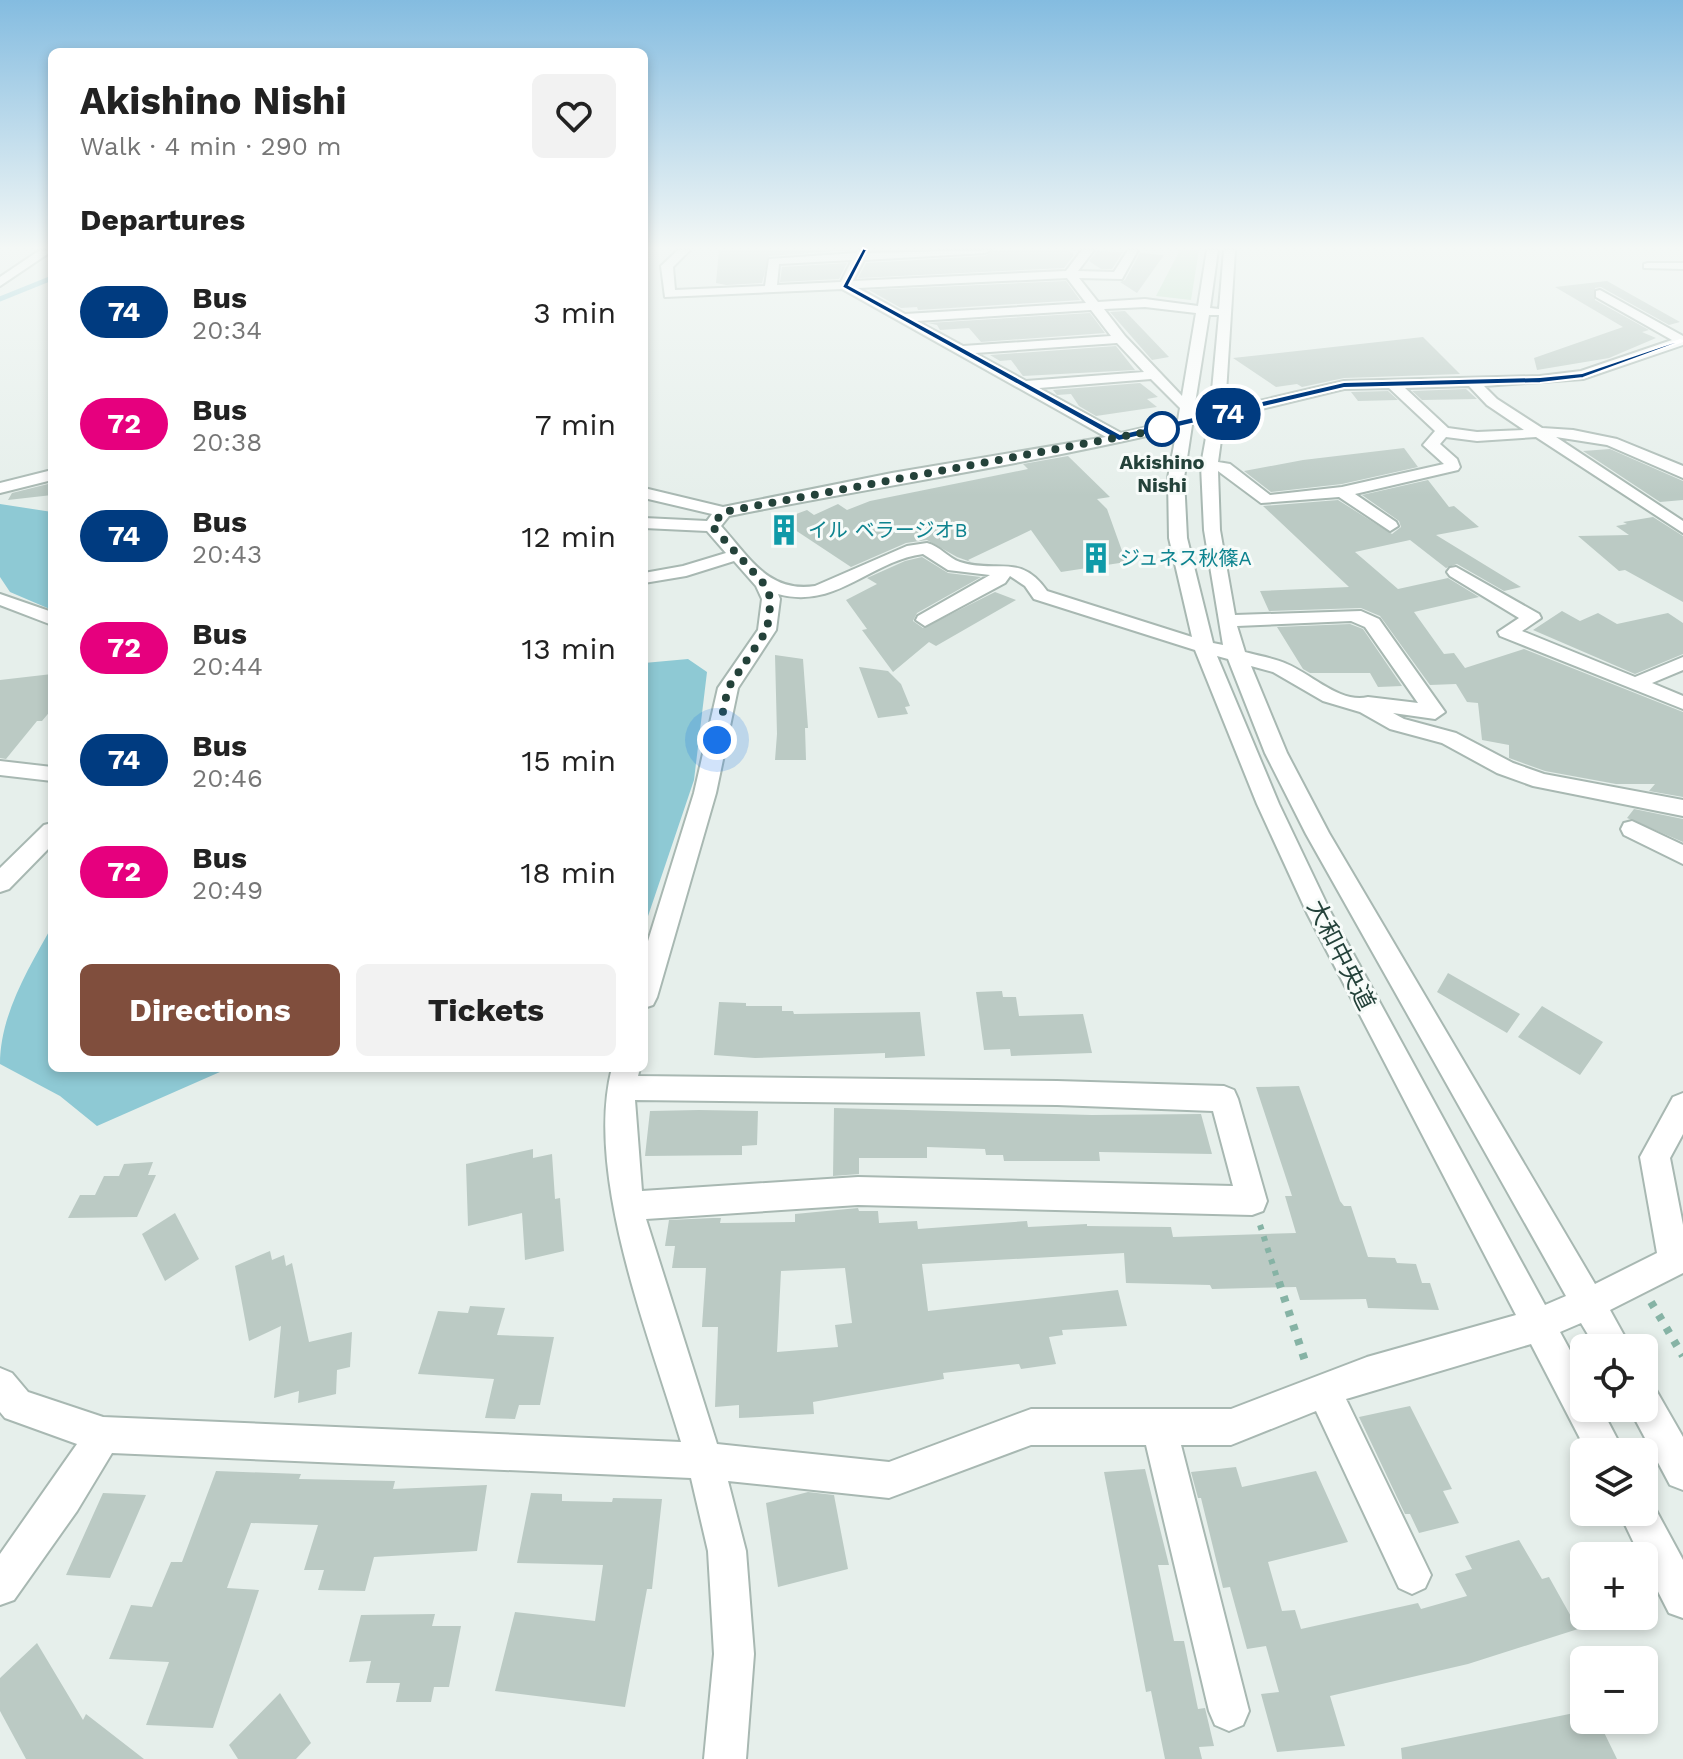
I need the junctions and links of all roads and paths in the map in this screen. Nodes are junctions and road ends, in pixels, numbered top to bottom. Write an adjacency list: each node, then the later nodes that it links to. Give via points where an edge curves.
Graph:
1 (927, 332): 7 (street)
2 (1115, 332): 5 (street)
3 (1199, 332): 11 (street, 大和中央道)
4 (1223, 332): 14 (street, 大和中央道)
5 (1120, 339): 7 (street); 8 (street)
6 (1682, 341): 9 (street, via 1583,375)
7 (959, 350): 12 (street)
8 (1159, 380): 11 (street, via 1178,388); 12 (street); 13 (street)
9 (1472, 381): 10 (street); 16 (street)
10 (1392, 383): 14 (street, via 1344,385); 15 (street)
11 (1191, 384): 13 (street, 大和中央道)
12 (1024, 385): 17 (street)
13 (1187, 416): 14 (street); 17 (street); 37 (street, 大和中央道, via 1176,478 1178,538)
14 (1217, 417): 18 (street, 大和中央道)
15 (1443, 431): 16 (street, via 1516,437); 22 (street, via 1431,445 1452,467)
16 (1537, 433): 19 (street, via 1632,449); 27 (street)
17 (1119, 438): 24 (street)
18 (1209, 465): 22 (street, via 1224,467 1267,500); 36 (street, 大和中央道, via 1212,530)
19 (1683, 473)
20 (48, 476): 21 (street)
21 (0, 488)
22 (1342, 492): 26 (street)
23 (648, 494): 24 (street)
24 (718, 519): 25 (street); 28 (street)
25 (648, 523)
26 (1390, 526)
27 (1683, 528)
28 (737, 555): 31 (street); 32 (street)
29 (999, 571): 32 (street, via 953,566 927,548 819,591 799,594); 35 (street, via 999,579); 37 (street, via 1020,571 1040,595)
30 (1456, 572): 40 (street, via 1532,618 1507,632)
31 (648, 577)
32 (764, 584): 50 (street, via 771,599 767,630 728,688 705,793)
33 (0, 599): 34 (street)
34 (48, 617)
35 (925, 620)
36 (1227, 621): 38 (street, 大和中央道); 41 (street, via 1354,615 1372,623 1435,712)
37 (1203, 645): 38 (street); 57 (street, 大和中央道, via 1319,913)
38 (1236, 654): 41 (street, via 1280,668); 56 (street, 大和中央道, via 1276,753 1318,834)
39 (1683, 663): 40 (street)
40 (1640, 683): 42 (street)
41 (1338, 699): 45 (street, via 1397,724 1449,738 1541,781)
42 (1683, 703)
43 (0, 768): 44 (street)
44 (48, 774)
45 (1683, 808)
46 (1632, 829): 48 (street)
47 (48, 835): 49 (street)
48 (1683, 855)
49 (4, 874)
50 (648, 984)
51 (624, 1078): 53 (street, via 1224,1099); 54 (street, via 622,1147)
52 (1683, 1106): 55 (street, via 1655,1157 1674,1261)
53 (1252, 1201): 54 (street, via 858,1191); 61 (path)
54 (629, 1206): 66 (street)
55 (1639, 1281): 56 (street); 59 (path)
56 (1589, 1302): 57 (street); 58 (street, 大和中央道)
57 (1539, 1325): 61 (street, via 1382,1369); 65 (street, 大和中央道)
58 (1606, 1334)
59 (1683, 1356)
60 (0, 1385): 64 (street, via 17,1406)
61 (1320, 1393): 63 (street, via 1231,1427); 69 (street)
62 (1655, 1422): 67 (street)
63 (1159, 1427): 66 (street, via 1031,1427 889,1480); 72 (street)
64 (103, 1435): 66 (street); 70 (street)
65 (1599, 1438)
66 (705, 1461): 73 (street, via 727,1551 733,1640)
67 (1683, 1472)
68 (1644, 1526): 71 (street)
69 (1412, 1575)
70 (0, 1586)
71 (1683, 1599)
72 (1229, 1711)
73 (725, 1759)

